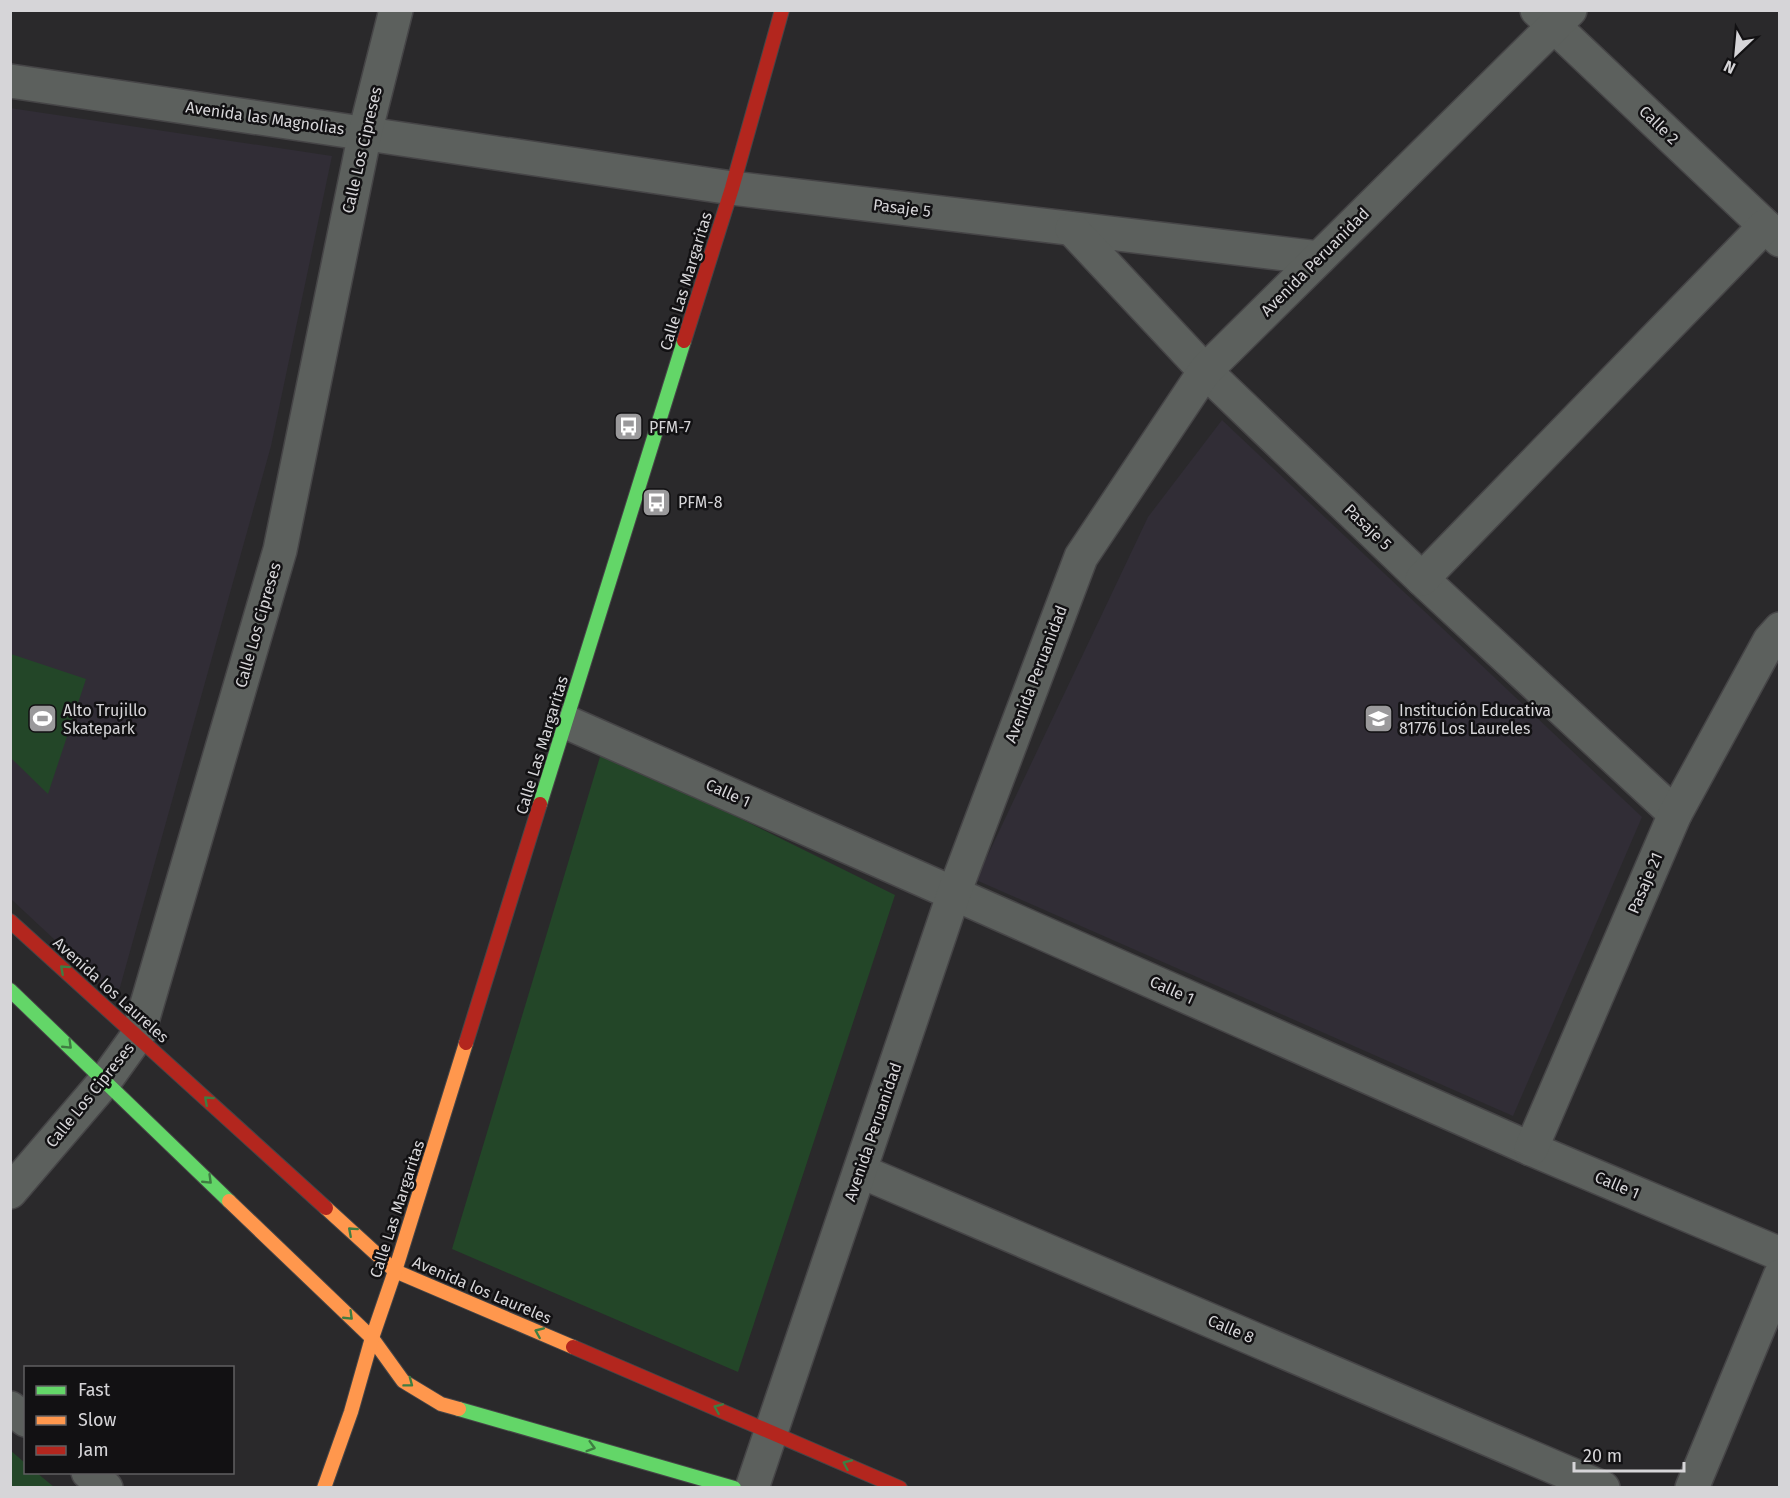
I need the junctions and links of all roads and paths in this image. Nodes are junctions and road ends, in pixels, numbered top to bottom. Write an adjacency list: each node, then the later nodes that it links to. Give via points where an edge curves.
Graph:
1 (396, 10): 5 (street, Calle Los Cipreses)
2 (782, 10): 6 (main road, Calle Las Margaritas)
3 (1554, 16): 8 (street, Calle 2); 9 (street, Avenida Peruanidad)
4 (10, 81): 5 (street, Avenida las Magnolias)
5 (365, 133): 6 (street, Avenida las Magnolias); 18 (street, Calle Los Cipreses, via 280,550)
6 (732, 188): 7 (street, Pasaje 5); 13 (main road, Calle Las Margaritas)
7 (1072, 229): 9 (street, Pasaje 5); 10 (street, Pasaje 5)
8 (1772, 233): 11 (street)
9 (1319, 258): 10 (street, Avenida Peruanidad)
10 (1205, 371): 11 (street, Pasaje 5); 15 (street, Avenida Peruanidad, via 1081,557)
11 (1422, 579): 14 (street, Pasaje 5)
12 (1779, 629): 14 (street, Pasaje 21)
13 (566, 722): 15 (street, Calle 1); 24 (main road, Calle Las Margaritas)
14 (1675, 814): 20 (street, Pasaje 21)
15 (954, 893): 20 (street, Calle 1); 21 (street, Avenida Peruanidad)
16 (10, 921): 18 (main road, Avenida los Laureles, one-way to 16)
17 (10, 990): 19 (main road, one-way to 19)
18 (138, 1035): 19 (street, Calle Los Cipreses); 24 (main road, Avenida los Laureles, one-way to 18)
19 (105, 1081): 22 (street, Calle Los Cipreses); 26 (main road, one-way to 26)
20 (1531, 1149): 23 (street, Calle 1)
21 (860, 1171): 29 (street, Avenida Peruanidad); 36 (street, Calle 8)
22 (10, 1192)
23 (1779, 1254)
24 (395, 1271): 26 (main road, Calle Las Margaritas); 29 (main road, Avenida los Laureles, one-way to 24)
25 (1779, 1276): 37 (street)
26 (372, 1338): 32 (main road, Calle Las Margaritas); 33 (main road, one-way to 33, via 403,1381 441,1404)
27 (10, 1408): 28 (street)
28 (24, 1418)
29 (772, 1431): 34 (street, Avenida Peruanidad); 35 (main road, Avenida los Laureles, one-way to 29)
30 (89, 1474): 31 (street)
31 (106, 1488)
32 (324, 1488)
33 (734, 1488)
34 (752, 1488)
35 (900, 1488)
36 (1603, 1488)
37 (1692, 1488)

